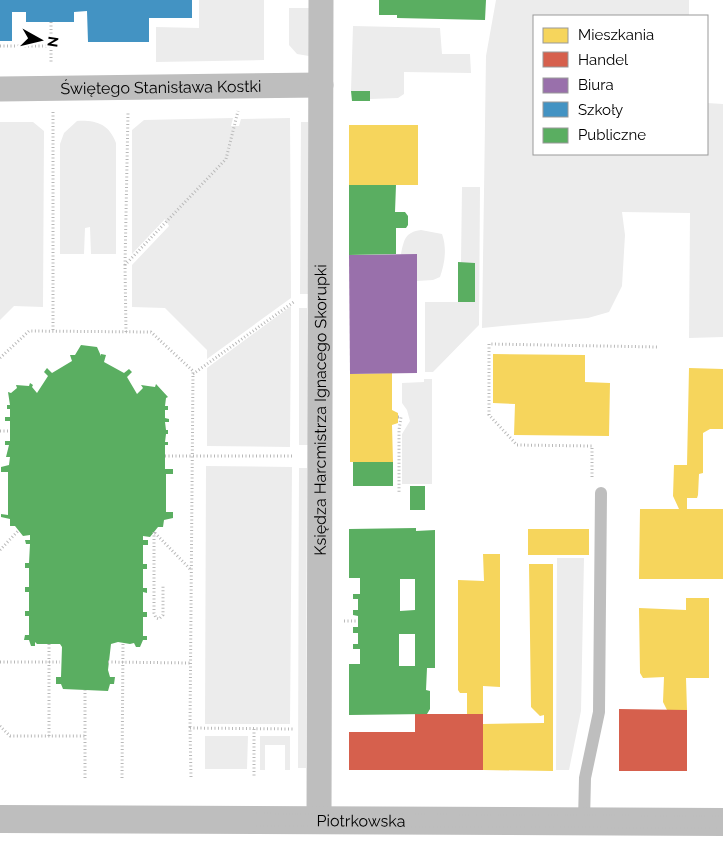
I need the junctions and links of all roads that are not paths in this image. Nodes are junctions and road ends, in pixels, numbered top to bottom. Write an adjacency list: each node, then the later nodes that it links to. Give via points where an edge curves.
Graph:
1 (321, 0): 2 (street, Księdza Harcmistrza Ignacego Skorupki)
2 (321, 85): 3 (street, Świętego Stanisława Kostki); 6 (street, Księdza Harcmistrza Ignacego Skorupki)
3 (0, 89)
4 (597, 490): 7 (lane, via 599,712 585,778)
5 (0, 819): 6 (street, Piotrkowska)
6 (319, 820): 7 (street, Piotrkowska)
7 (584, 821): 8 (street, Piotrkowska)
8 (723, 822)

